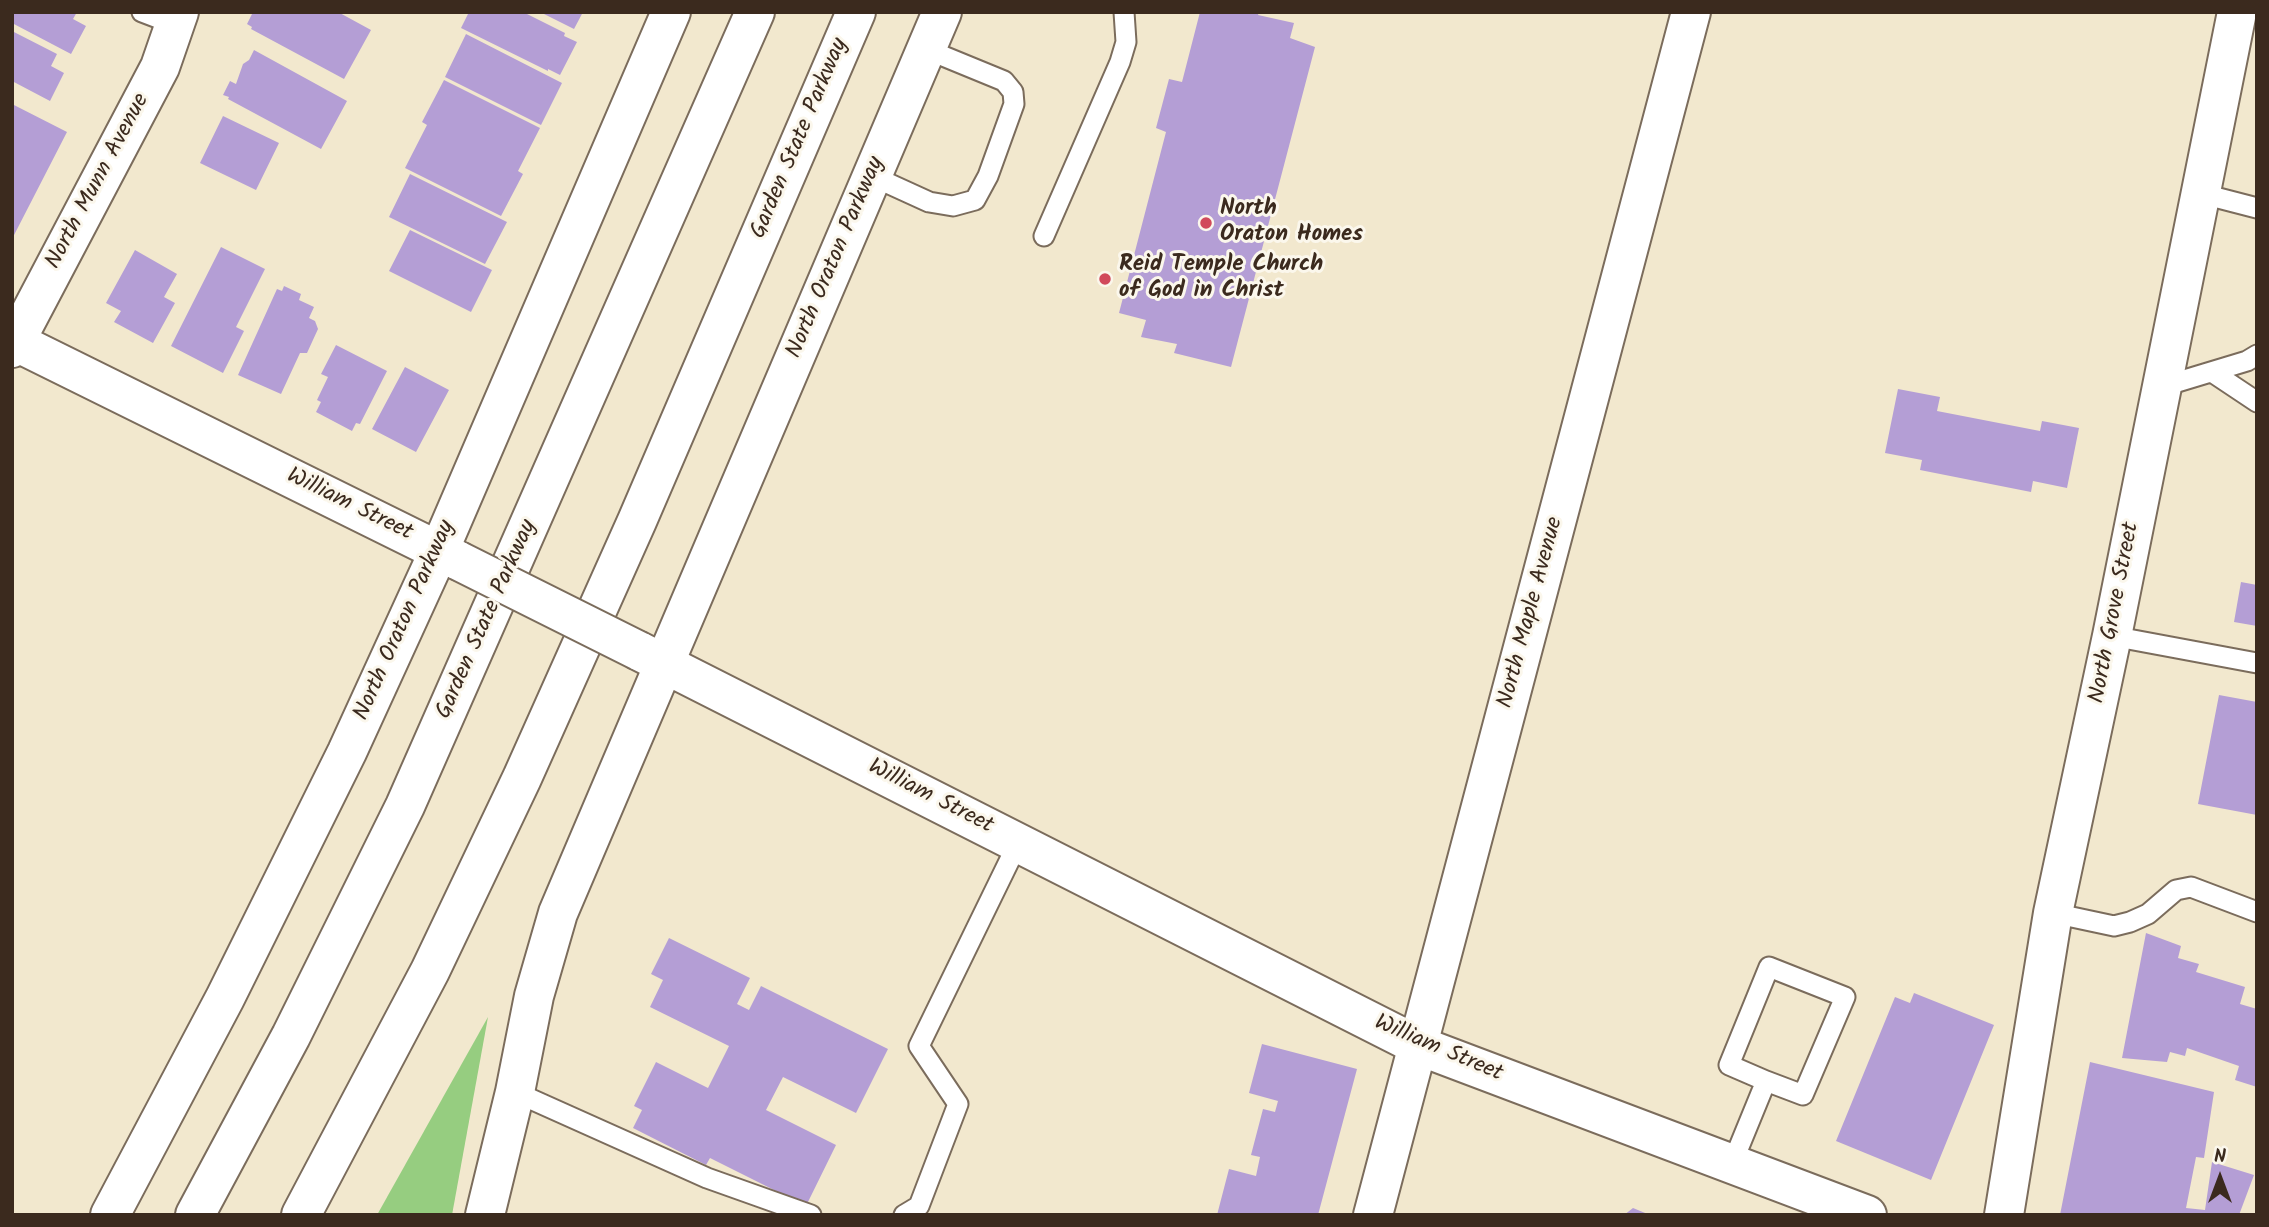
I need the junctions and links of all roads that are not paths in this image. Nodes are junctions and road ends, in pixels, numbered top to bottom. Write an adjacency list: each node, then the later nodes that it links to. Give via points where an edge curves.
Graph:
1 (671, 12): 19 (main road, North Oraton Parkway)
2 (755, 12): 31 (main road, Garden State Parkway, via 417,781 291,1036)
3 (856, 12): 32 (main road, Garden State Parkway, via 638,521 522,778 430,971)
4 (942, 12): 9 (main road, North Oraton Parkway)
5 (1124, 12): 13 (lane, via 1126,42 1120,62)
6 (1692, 12): 26 (main road, North Maple Avenue)
7 (2236, 12): 11 (main road, North Grove Street)
8 (166, 17): 14 (main road, North Munn Avenue, via 160,67)
9 (926, 49): 10 (main road, North Oraton Parkway); 10 (lane, via 1004,81 1013,92 1014,104 988,176 975,200 953,206 929,202)
10 (872, 176): 21 (main road, North Oraton Parkway)
11 (2199, 193): 12 (lane); 17 (main road, North Grove Street)
12 (2257, 208)
13 (1044, 236)
14 (13, 343): 19 (main road, William Street)
15 (2257, 355): 16 (lane)
16 (2213, 372): 17 (lane); 18 (lane)
17 (2161, 387): 20 (main road, North Grove Street)
18 (2257, 402)
19 (449, 556): 21 (main road, William Street, bridge); 30 (main road, North Oraton Parkway)
20 (2112, 636): 22 (lane); 25 (main road, North Grove Street)
21 (652, 657): 23 (main road, William Street); 28 (main road, North Oraton Parkway, via 558,913 534,996)
22 (2257, 663)
23 (1018, 843): 26 (main road, William Street); 35 (lane, via 919,1046 958,1104 919,1206)
24 (2257, 912): 25 (lane, via 2191,887 2176,891 2148,914 2114,926)
25 (2053, 913): 38 (main road, North Grove Street)
26 (1417, 1045): 29 (main road, William Street); 36 (main road, North Maple Avenue)
27 (1766, 1081): 27 (lane, via 1803,1095 1845,997 1769,967 1729,1065); 29 (lane)
28 (515, 1092): 33 (main road, North Oraton Parkway); 34 (lane, via 707,1178)
29 (1732, 1164): 37 (main road, William Street)
30 (110, 1215)
31 (195, 1215)
32 (301, 1215)
33 (485, 1215)
34 (811, 1215)
35 (904, 1215)
36 (1373, 1215)
37 (1867, 1215)
38 (2004, 1215)

